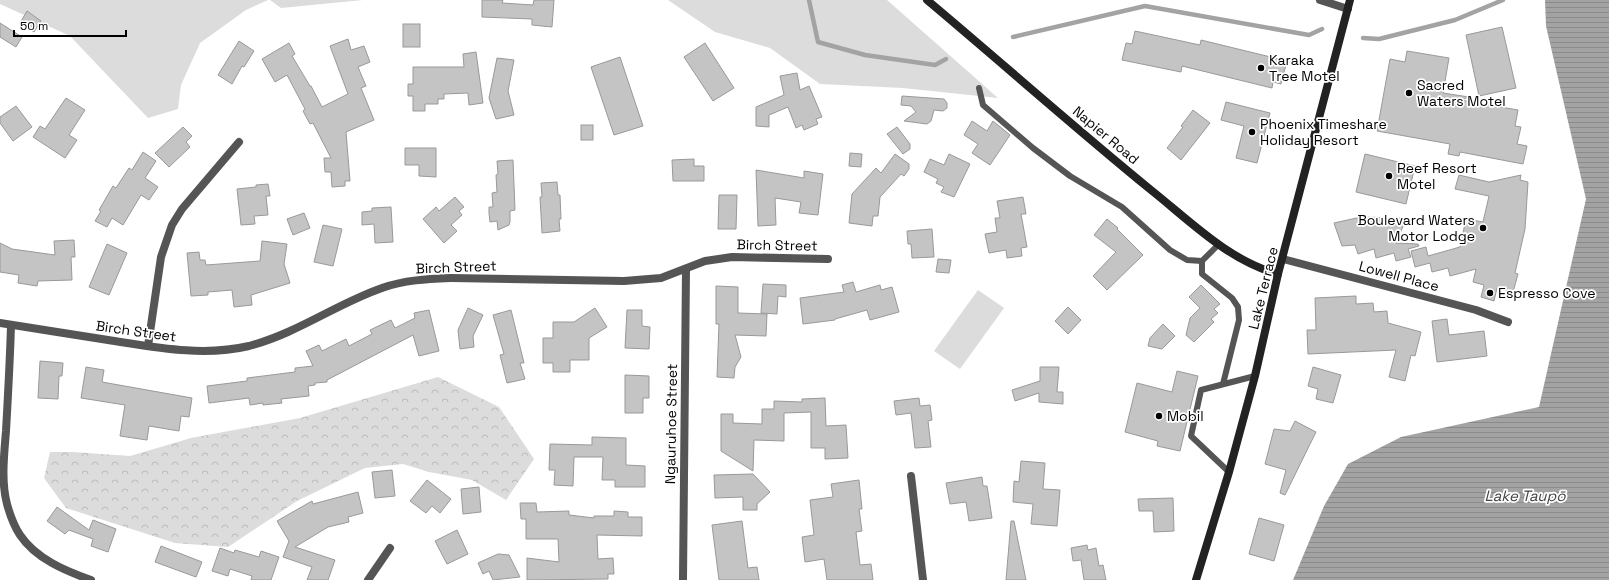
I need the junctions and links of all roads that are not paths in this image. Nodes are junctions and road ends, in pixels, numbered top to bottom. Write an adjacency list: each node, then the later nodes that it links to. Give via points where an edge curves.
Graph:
1 (927, 0): 7 (main road, Napier Road, via 1126,170)
2 (1320, 0): 4 (street)
3 (1350, 0): 4 (main road, Lake Terrace)
4 (1348, 9): 9 (main road, Lake Terrace)
5 (979, 88): 10 (lane, via 984,105 1033,148 1070,176 1122,206 1170,250 1187,260)
6 (239, 142): 16 (street, via 182,209 172,225 161,257)
7 (1219, 244): 10 (lane); 12 (main road, Napier Road, via 1264,270)
8 (828, 259): 11 (street, Birch Street, via 732,257 705,261)
9 (1283, 259): 12 (main road, Lake Terrace); 13 (street, Lowell Place, via 1476,310)
10 (1202, 261): 18 (lane, via 1202,274 1232,298 1238,307 1239,320)
11 (686, 269): 16 (street, Birch Street, via 661,278 624,281 451,278 413,281 361,296 298,328 248,346 193,352); 24 (street, Ngauruhoe Street)
12 (1278, 274): 17 (main road, Lake Terrace)
13 (1508, 322)
14 (0, 323): 15 (street, Birch Street)
15 (11, 325): 16 (street, Birch Street); 22 (street, via 4,457 6,504 20,536 32,548 59,567)
16 (148, 346)
17 (1255, 376): 18 (lane); 19 (main road, Lake Terrace)
18 (1223, 384): 19 (lane, via 1201,390 1191,436)
19 (1229, 472): 26 (main road, Lake Terrace)
20 (911, 476): 25 (street)
21 (390, 548): 23 (street)
22 (91, 580)
23 (368, 580)
24 (683, 580)
25 (924, 580)
26 (1196, 580)

